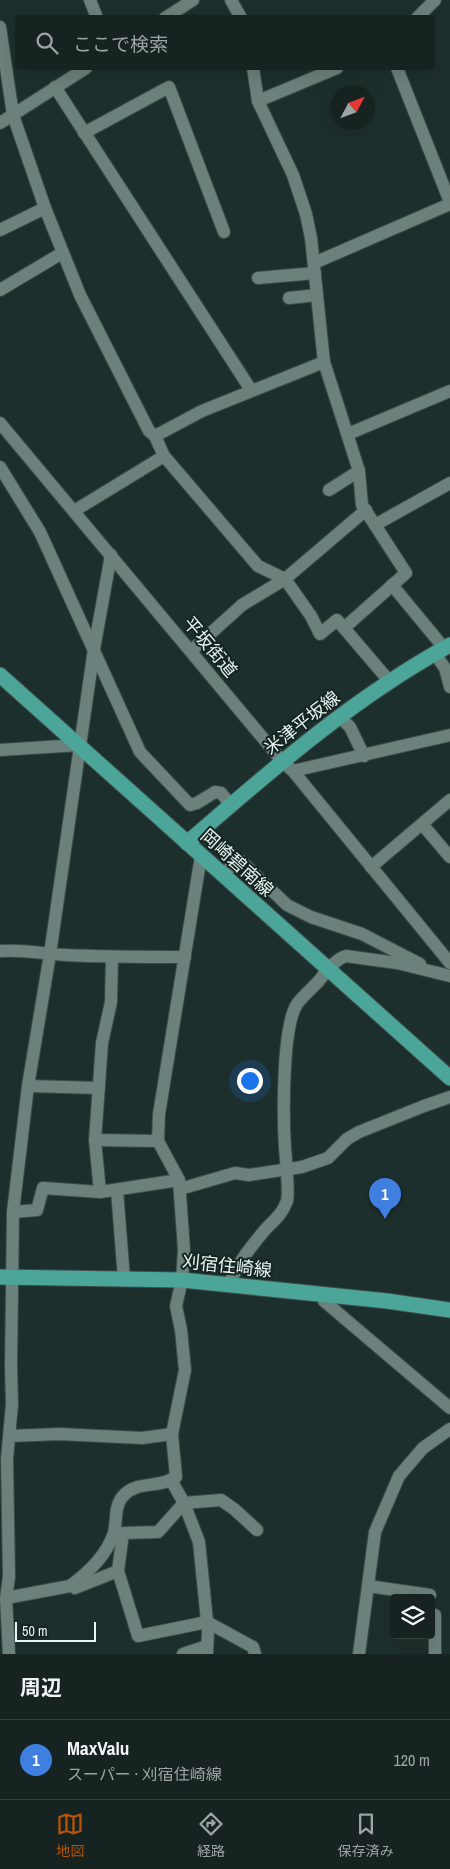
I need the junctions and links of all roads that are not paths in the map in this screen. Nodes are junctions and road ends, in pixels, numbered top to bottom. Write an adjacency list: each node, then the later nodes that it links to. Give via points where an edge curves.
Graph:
1 (90, 0): 5 (street)
2 (193, 0): 6 (street)
3 (231, 0): 7 (street)
4 (436, 0): 8 (street)
5 (95, 15)
6 (170, 15)
7 (239, 15)
8 (420, 15)
9 (0, 27): 16 (street)
10 (83, 70): 14 (street)
11 (253, 70): 15 (street)
12 (332, 70): 15 (street)
13 (398, 70): 19 (street)
14 (54, 87): 16 (street); 18 (street)
15 (258, 101): 24 (street, via 300,192)
16 (13, 115): 17 (street); 20 (street)
17 (0, 123)
18 (84, 133): 22 (street, via 169,87); 30 (street)
19 (450, 203): 24 (street)
20 (45, 208): 21 (street); 23 (street)
21 (0, 230)
22 (224, 232)
23 (62, 253): 26 (street); 34 (street, via 149,432)
24 (314, 268): 25 (street); 27 (street)
25 (258, 278)
26 (0, 290)
27 (317, 295): 28 (street); 29 (street)
28 (288, 298)
29 (324, 362): 30 (street); 33 (street)
30 (251, 390): 34 (street)
31 (450, 390): 33 (street)
32 (0, 423): 41 (street)
33 (348, 434): 37 (street)
34 (155, 436): 35 (street)
35 (164, 456): 41 (street); 44 (street, via 258,566)
36 (0, 467): 47 (street, via 40,532)
37 (359, 470): 39 (street); 40 (street, via 362,505)
38 (450, 483): 42 (street)
39 (329, 490)
40 (366, 510): 42 (street); 44 (street)
41 (74, 511): 43 (street, 平坂街道)
42 (375, 525): 45 (street, via 406,573)
43 (111, 555): 47 (street); 49 (street, 平坂街道)
44 (284, 579): 46 (street, via 320,634 337,620); 49 (street, via 242,605)
45 (392, 585): 46 (street); 48 (street)
46 (344, 628): 51 (street)
47 (94, 649): 55 (street); 60 (street, via 140,752 190,805 215,792 221,793)
48 (443, 649): 51 (main road, 米津平坂線); 52 (street)
49 (191, 651): 58 (street, 平坂街道)
50 (0, 675): 55 (main road, 岡崎碧南線)
51 (390, 682): 53 (main road, 米津平坂線)
52 (450, 687)
53 (340, 717): 57 (street, via 350,727); 58 (main road, 米津平坂線)
54 (450, 735): 57 (street)
55 (80, 745): 56 (street); 62 (main road, 岡崎碧南線); 68 (street)
56 (0, 750)
57 (364, 756): 58 (street)
58 (288, 766): 60 (main road, 米津平坂線); 65 (street, 平坂街道)
59 (450, 800): 61 (street)
60 (231, 805): 62 (main road, 米津平坂線)
61 (422, 824): 64 (street); 65 (street)
62 (187, 843): 63 (main road, 岡崎碧南線)
63 (201, 856): 66 (main road, 岡崎碧南線); 69 (street)
64 (450, 857)
65 (371, 867): 71 (street)
66 (223, 875): 72 (main road, 岡崎碧南線); 73 (street, via 235,862 242,861 287,905 311,917 362,934)
67 (0, 951): 68 (street)
68 (50, 954): 70 (street); 75 (street)
69 (185, 957): 70 (street); 79 (street)
70 (112, 958): 76 (street, via 111,1002 102,1043)
71 (450, 963)
72 (328, 970): 73 (street, via 346,956 397,963); 74 (main road, 岡崎碧南線); 80 (street, via 297,1004 292,1016 284,1095)
73 (446, 976)
74 (450, 1078)
75 (28, 1086): 76 (street); 84 (street)
76 (99, 1088): 78 (street)
77 (450, 1097): 80 (street, via 359,1132 328,1158)
78 (95, 1140): 79 (street); 83 (street)
79 (158, 1141): 81 (street)
80 (286, 1170): 81 (street, via 249,1176 235,1173); 88 (street, via 288,1197 280,1216 240,1261)
81 (180, 1185): 82 (street); 87 (street, via 184,1250)
82 (117, 1190): 83 (street); 86 (street)
83 (100, 1192): 84 (street, via 44,1188 37,1210)
84 (13, 1212): 85 (street)
85 (6, 1277): 86 (main road, 刈宿住崎線); 94 (street, via 12,1404)
86 (124, 1279): 87 (main road, 刈宿住崎線)
87 (182, 1280): 88 (main road, 刈宿住崎線); 93 (street, via 176,1306 185,1370)
88 (229, 1285): 89 (main road, 刈宿住崎線)
89 (324, 1295): 90 (main road, 刈宿住崎線, via 388,1300); 91 (street, via 324,1301)
90 (450, 1310)
91 (450, 1408)
92 (450, 1429): 101 (street, via 423,1448 398,1476 375,1532)
93 (172, 1434): 94 (street, via 142,1438 59,1434); 96 (street, via 176,1477)
94 (10, 1436): 95 (street)
95 (4, 1471): 100 (street)
96 (171, 1480): 97 (street); 104 (street, via 137,1486 121,1498 109,1544 70,1586)
97 (184, 1503): 98 (street, via 221,1500); 99 (street, via 158,1532 123,1533); 105 (street, via 199,1542)
98 (257, 1530)
99 (118, 1571): 102 (street); 105 (street, via 138,1636)
100 (5, 1578): 104 (street)
101 (368, 1586): 103 (street); 111 (street)
102 (74, 1588)
103 (423, 1594)
104 (6, 1598): 108 (street)
105 (207, 1622): 107 (street); 110 (street, via 253,1648)
106 (435, 1639): 112 (street)
107 (207, 1650): 109 (street)
108 (9, 1654)
109 (183, 1654)
110 (255, 1654)
111 (359, 1654)
112 (435, 1654)

